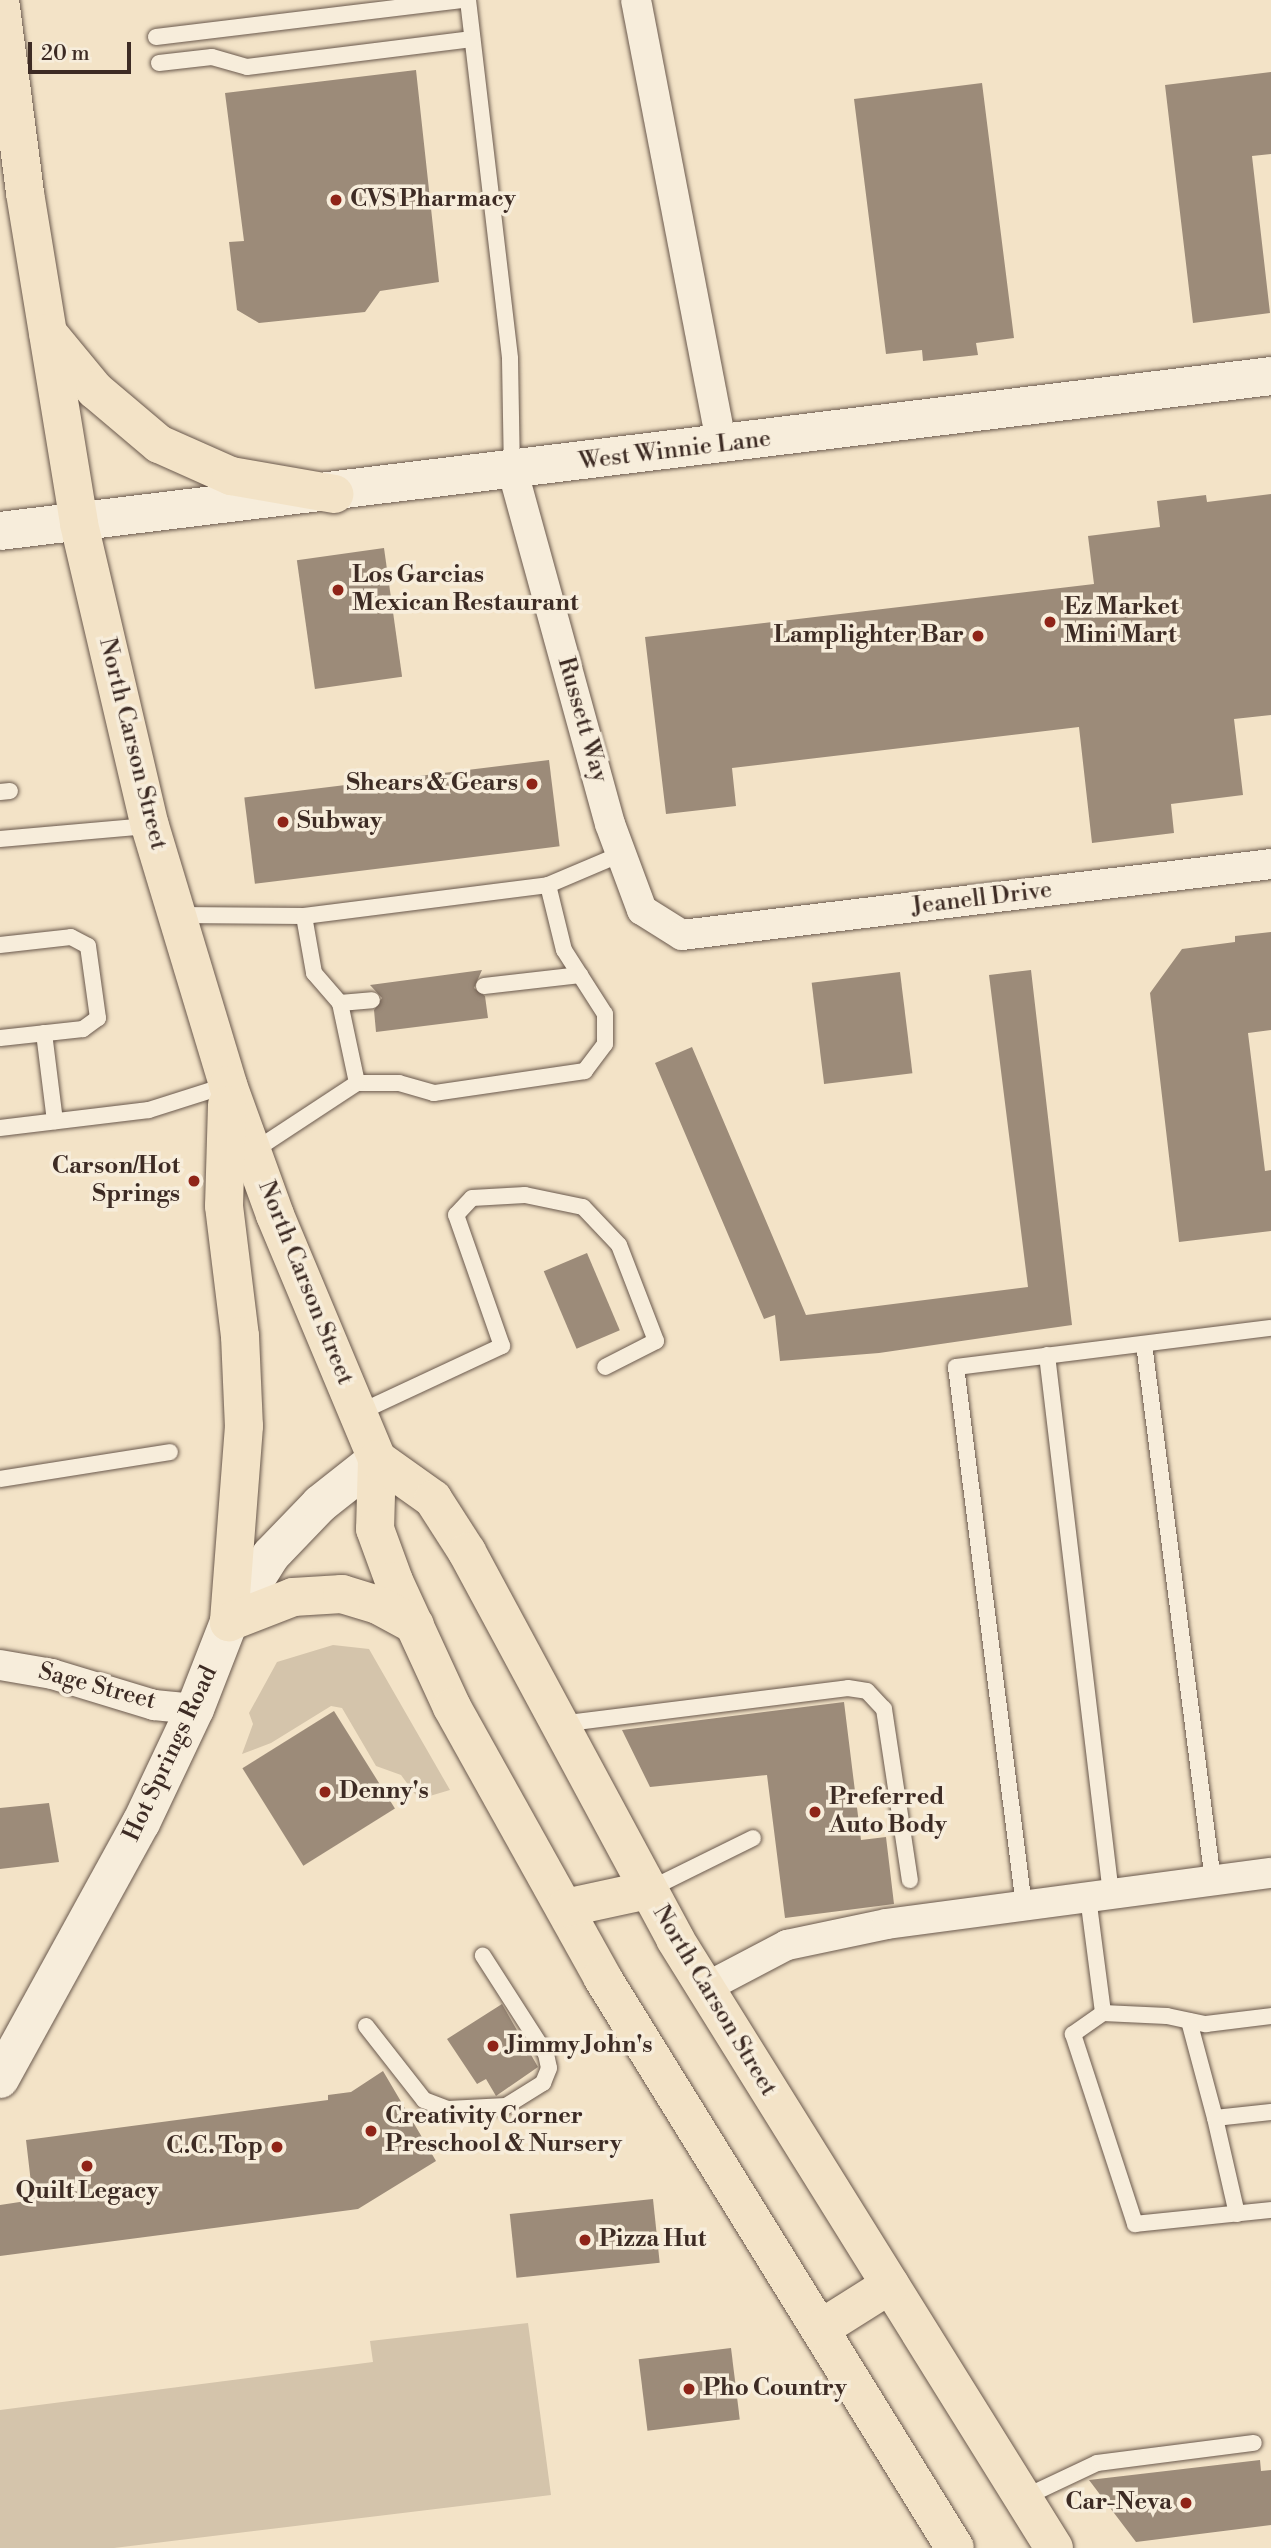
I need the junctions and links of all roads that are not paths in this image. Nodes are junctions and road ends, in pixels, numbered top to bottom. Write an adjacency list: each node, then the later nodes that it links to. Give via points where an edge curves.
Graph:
1 (0, 0): 8 (main road, North Carson Street)
2 (460, 0): 5 (lane)
3 (468, 0): 6 (lane)
4 (636, 0): 10 (street)
5 (156, 37)
6 (472, 39): 7 (lane, via 247,67 212,57); 11 (lane, via 510,359)
7 (159, 63)
8 (47, 331): 12 (main road, via 95,390 159,444 231,476); 13 (main road, North Carson Street)
9 (1271, 376): 10 (street, West Winnie Lane)
10 (722, 445): 11 (street, West Winnie Lane)
11 (513, 472): 12 (street, West Winnie Lane); 17 (street, Russett Way)
12 (334, 494): 13 (street, West Winnie Lane)
13 (79, 524): 14 (street, West Winnie Lane); 15 (main road, North Carson Street)
14 (0, 531)
15 (150, 826): 16 (lane); 20 (main road, North Carson Street)
16 (0, 839)
17 (621, 854): 19 (lane); 22 (street, Russett Way, via 642,911 682,935)
18 (1271, 864): 22 (street, Jeanell Drive)
19 (548, 885): 21 (lane); 24 (lane, via 565,950)
20 (177, 915): 21 (lane); 31 (main road, North Carson Street)
21 (304, 916): 27 (lane, via 314,973)
22 (692, 935)
23 (0, 945): 28 (lane, via 71,937 88,946 98,1018 83,1029)
24 (580, 975): 25 (lane); 30 (lane, via 605,1014 605,1044 585,1070 434,1093 399,1083)
25 (484, 986)
26 (372, 1000): 27 (lane)
27 (340, 1003): 30 (lane)
28 (44, 1033): 29 (lane); 32 (lane)
29 (0, 1038)
30 (357, 1083): 34 (lane)
31 (228, 1085): 32 (lane, via 149,1110); 34 (main road, North Carson Street); 43 (main road, via 224,1206 240,1336 244,1426)
32 (55, 1121): 33 (lane)
33 (0, 1128)
34 (252, 1152): 39 (main road, North Carson Street)
35 (1271, 1328): 36 (lane)
36 (1144, 1344): 37 (lane); 51 (lane)
37 (1047, 1356): 53 (lane); 54 (lane, via 956,1367)
38 (606, 1367): 39 (lane, via 656,1341 619,1245 583,1207 525,1195 472,1198 456,1214 502,1346)
39 (358, 1413): 41 (main road, North Carson Street)
40 (170, 1452): 42 (lane)
41 (377, 1458): 43 (street, Hot Springs Road, via 320,1504 271,1555); 44 (main road, North Carson Street, via 376,1530); 47 (main road, North Carson Street, via 433,1499 467,1552)
42 (0, 1479)
43 (229, 1622): 44 (main road, via 293,1597 342,1594 378,1605); 46 (street, Hot Springs Road)
44 (415, 1625): 55 (main road, North Carson Street, via 452,1707)
45 (0, 1665): 46 (street, Sage Street, via 52,1674 154,1704)
46 (195, 1709): 62 (street, Hot Springs Road, via 141,1823)
47 (558, 1725): 50 (lane, via 848,1688 867,1691 884,1709); 52 (main road, North Carson Street)
48 (753, 1838): 52 (lane)
49 (1271, 1873): 51 (street)
50 (910, 1880)
51 (1213, 1881): 53 (street)
52 (648, 1890): 55 (main road); 57 (main road, North Carson Street)
53 (1099, 1896): 54 (street); 58 (lane)
54 (1024, 1906): 57 (street, via 887,1924 788,1945)
55 (565, 1908): 68 (main road, North Carson Street, via 602,1977)
56 (483, 1956): 61 (lane, via 546,2054 549,2068 543,2083 506,2106 448,2109 424,2100)
57 (705, 1988): 67 (main road, North Carson Street)
58 (1103, 2013): 60 (lane); 66 (lane, via 1073,2034 1135,2224)
59 (1271, 2016): 60 (lane, via 1206,2024)
60 (1189, 2021): 64 (lane)
61 (366, 2026)
62 (0, 2079)
63 (1271, 2112): 64 (lane)
64 (1215, 2118): 66 (lane)
65 (1271, 2210): 66 (lane)
66 (1237, 2214)
67 (890, 2285): 68 (main road); 70 (main road, North Carson Street)
68 (820, 2329): 71 (main road, North Carson Street)
69 (1254, 2443): 70 (lane, via 1097,2463)
70 (1023, 2498): 72 (main road, North Carson Street)
71 (955, 2548)
72 (1054, 2548)

